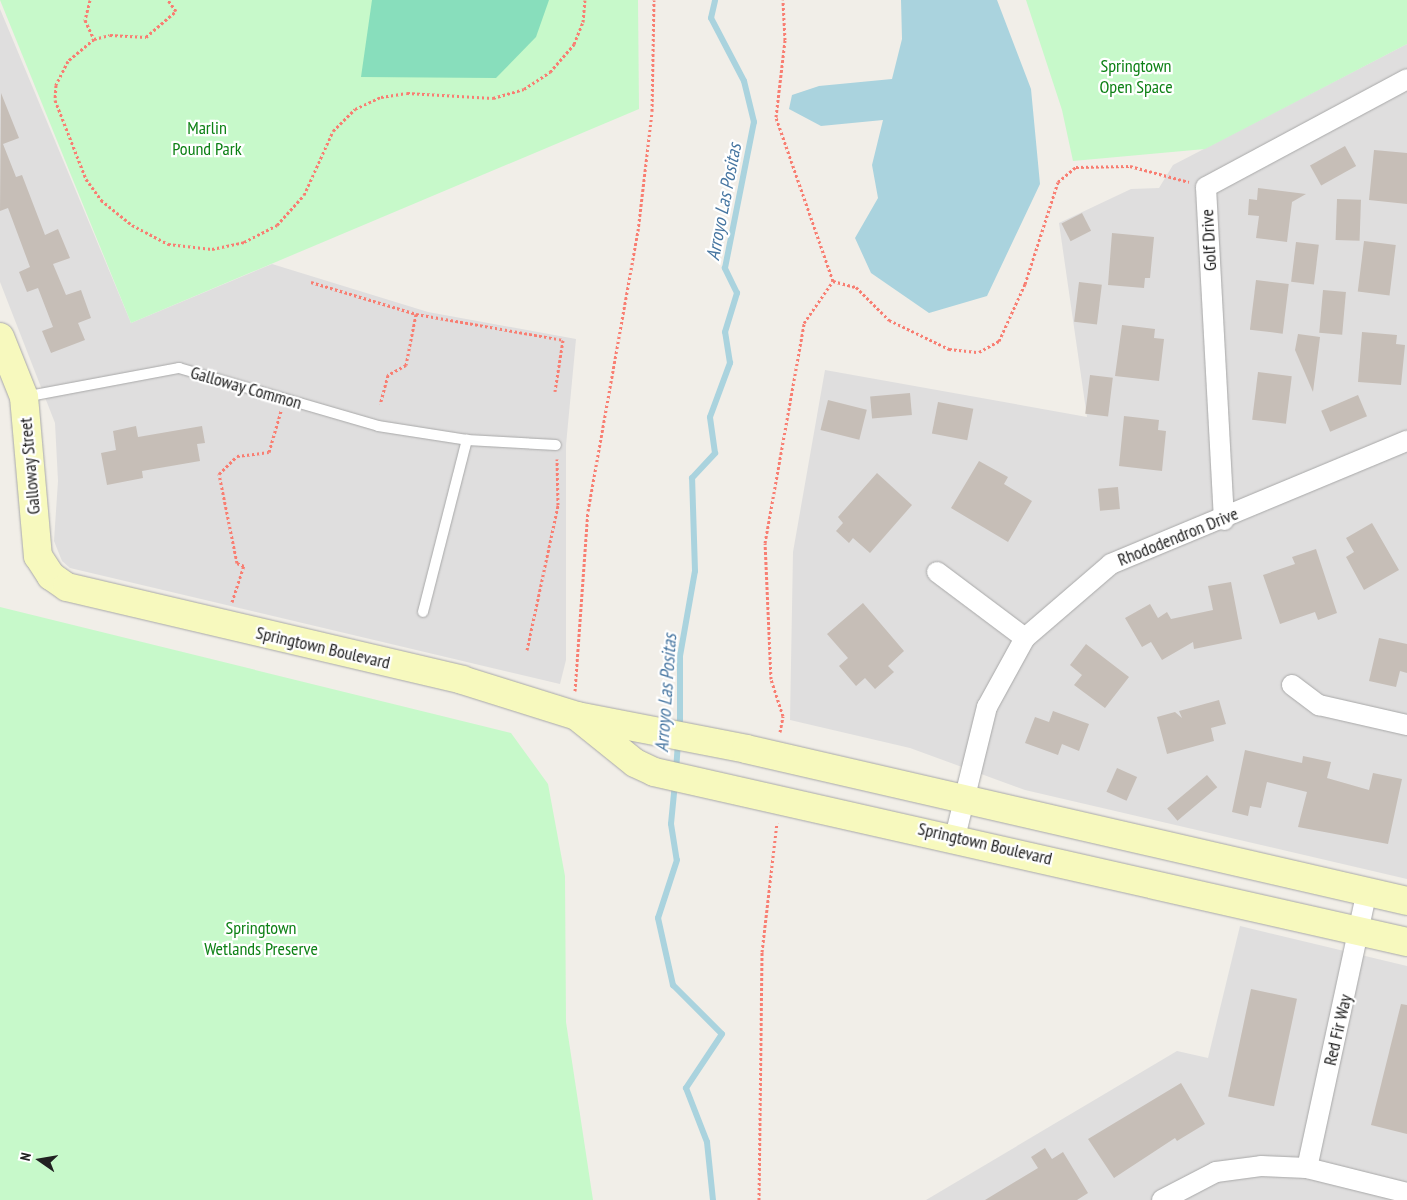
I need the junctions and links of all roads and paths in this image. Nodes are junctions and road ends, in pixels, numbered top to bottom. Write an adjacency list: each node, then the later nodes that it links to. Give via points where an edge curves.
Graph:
1 (90, 0): 6 (path, via 86,20)
2 (168, 0): 6 (path, via 176,11 146,37 110,35)
3 (585, 0): 6 (path, via 583,22 574,44 550,72 524,90 493,98 407,93 381,97 355,109 333,131 304,195 277,225 244,242 212,249 168,244 132,225 101,200 86,179 62,125 56,85 68,61)
4 (654, 0): 28 (path, via 652,111 638,231 588,511 574,680)
5 (783, 0): 9 (path, via 785,40 776,117)
6 (94, 39)
7 (1407, 79): 8 (street, Golf Drive)
8 (1206, 187): 9 (path, via 1130,166 1076,166 1058,182 1025,284 999,341 979,352 941,345 889,320 856,287); 20 (street, Golf Drive)
9 (833, 281): 30 (path, via 804,324 765,542 771,679 783,716)
10 (311, 282): 11 (path)
11 (416, 314): 13 (path, via 563,340); 16 (path, via 406,365 388,375)
12 (0, 337): 14 (street, Galloway Street)
13 (555, 391)
14 (24, 397): 15 (lane, Galloway Common, via 179,368); 22 (street, Galloway Street, via 38,556 51,576)
15 (286, 399): 17 (lane, Galloway Common, via 378,426); 23 (path, via 269,452 237,456 219,474 237,562 244,566)
16 (380, 404)
17 (467, 440): 19 (lane, Galloway Common); 24 (lane)
18 (1407, 441): 20 (street, Rhododendron Drive)
19 (556, 445): 26 (path, via 558,505)
20 (1224, 520): 25 (street, Rhododendron Drive, via 1111,564)
21 (937, 572): 25 (street)
22 (67, 587): 28 (street, Springtown Boulevard, via 462,680)
23 (230, 610)
24 (423, 612)
25 (1025, 638): 31 (street, Rhododendron Drive, via 987,708)
26 (527, 650)
27 (1292, 685): 29 (street, via 1320,705)
28 (577, 716): 31 (street, Springtown Boulevard, via 662,730); 33 (street, Springtown Boulevard, via 635,764 654,772)
29 (1407, 725)
30 (778, 739)
31 (964, 798): 33 (street, Rhododendron Drive); 34 (street, Springtown Boulevard)
32 (777, 820): 40 (path, via 762,952)
33 (955, 837): 36 (street, Springtown Boulevard)
34 (1367, 892): 35 (street, Springtown Boulevard); 36 (street, Red Fir Way)
35 (1407, 901)
36 (1358, 931): 37 (street, Springtown Boulevard); 38 (street, Red Fir Way)
37 (1407, 942)
38 (1307, 1168): 39 (street); 41 (street, via 1261,1166 1216,1172)
39 (1407, 1193)
40 (760, 1200)
41 (1162, 1200)

